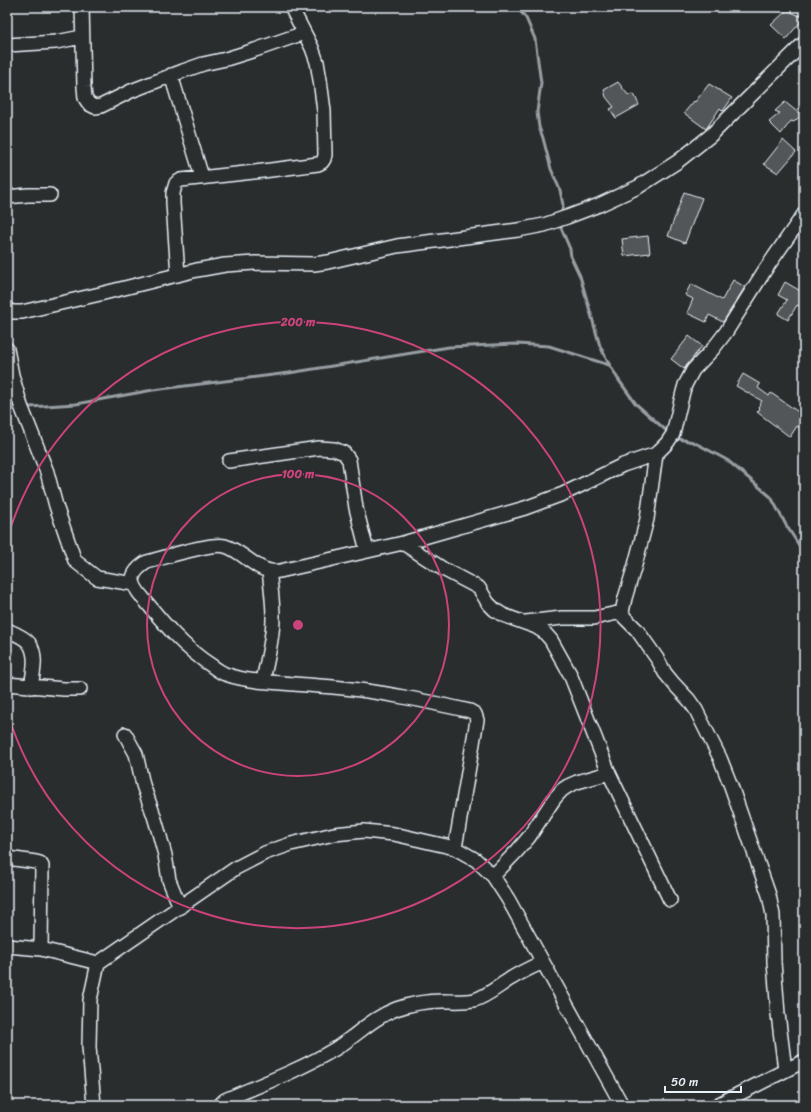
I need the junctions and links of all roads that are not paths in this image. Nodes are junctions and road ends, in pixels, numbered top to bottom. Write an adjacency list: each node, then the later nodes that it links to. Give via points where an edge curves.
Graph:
1 (82, 7): 4 (street)
2 (291, 7): 3 (street)
3 (304, 33): 7 (street); 8 (street, via 317,62 320,80 325,147 322,162)
4 (82, 37): 6 (street, via 56,42); 7 (street, via 85,98 90,104 101,106)
5 (804, 43): 12 (street, via 710,136 677,162 638,187 568,218 525,229 397,246 328,262 225,265)
6 (7, 45)
7 (172, 75): 8 (street)
8 (202, 177): 12 (street, via 181,180 174,187)
9 (50, 195): 10 (street)
10 (7, 197)
11 (804, 214): 15 (street, via 726,332 693,370 685,385 673,434)
12 (178, 275): 13 (street, via 22,312)
13 (7, 309)
14 (7, 349): 20 (street, via 21,406 47,472 75,561 97,578)
15 (656, 454): 17 (street, via 623,465 564,494 525,508); 21 (street, via 646,519)
16 (229, 461): 18 (street, via 319,448 344,452 349,460 356,508)
17 (402, 543): 18 (street); 22 (street, via 479,588 495,610)
18 (367, 551): 19 (street)
19 (269, 572): 20 (street, via 226,546 219,545 147,562 135,571); 24 (street, via 273,619)
20 (134, 584): 24 (street, via 163,622 202,660 224,674)
21 (622, 612): 22 (street, via 594,618); 40 (street, via 696,710 731,786 769,895 773,915 778,1014)
22 (525, 622): 29 (street, via 544,632 551,640 570,674)
23 (7, 630): 26 (street, via 29,643 34,657)
24 (263, 681): 30 (street, via 390,694 475,714 477,720)
25 (7, 684): 26 (street)
26 (31, 687): 27 (street)
27 (80, 689)
28 (125, 734): 34 (street, via 136,754 144,790 165,855 169,880)
29 (609, 773): 32 (street, via 577,782 562,790 517,852); 33 (street)
30 (455, 848): 32 (street, via 476,860); 34 (street, via 394,834 364,831 334,834 265,853 236,868)
31 (7, 858): 36 (street, via 36,862 42,866)
32 (493, 876): 37 (street)
33 (670, 900)
34 (180, 907): 38 (street)
35 (7, 946): 36 (street)
36 (40, 949): 38 (street)
37 (543, 962): 42 (street, via 475,999 425,1002 396,1009 370,1022 317,1059 225,1100); 43 (street)
38 (98, 963): 41 (street, via 90,1000 89,1047)
39 (804, 1061): 40 (street)
40 (786, 1070): 44 (street)
41 (94, 1105)
42 (220, 1105)
43 (622, 1105)
44 (716, 1105)

